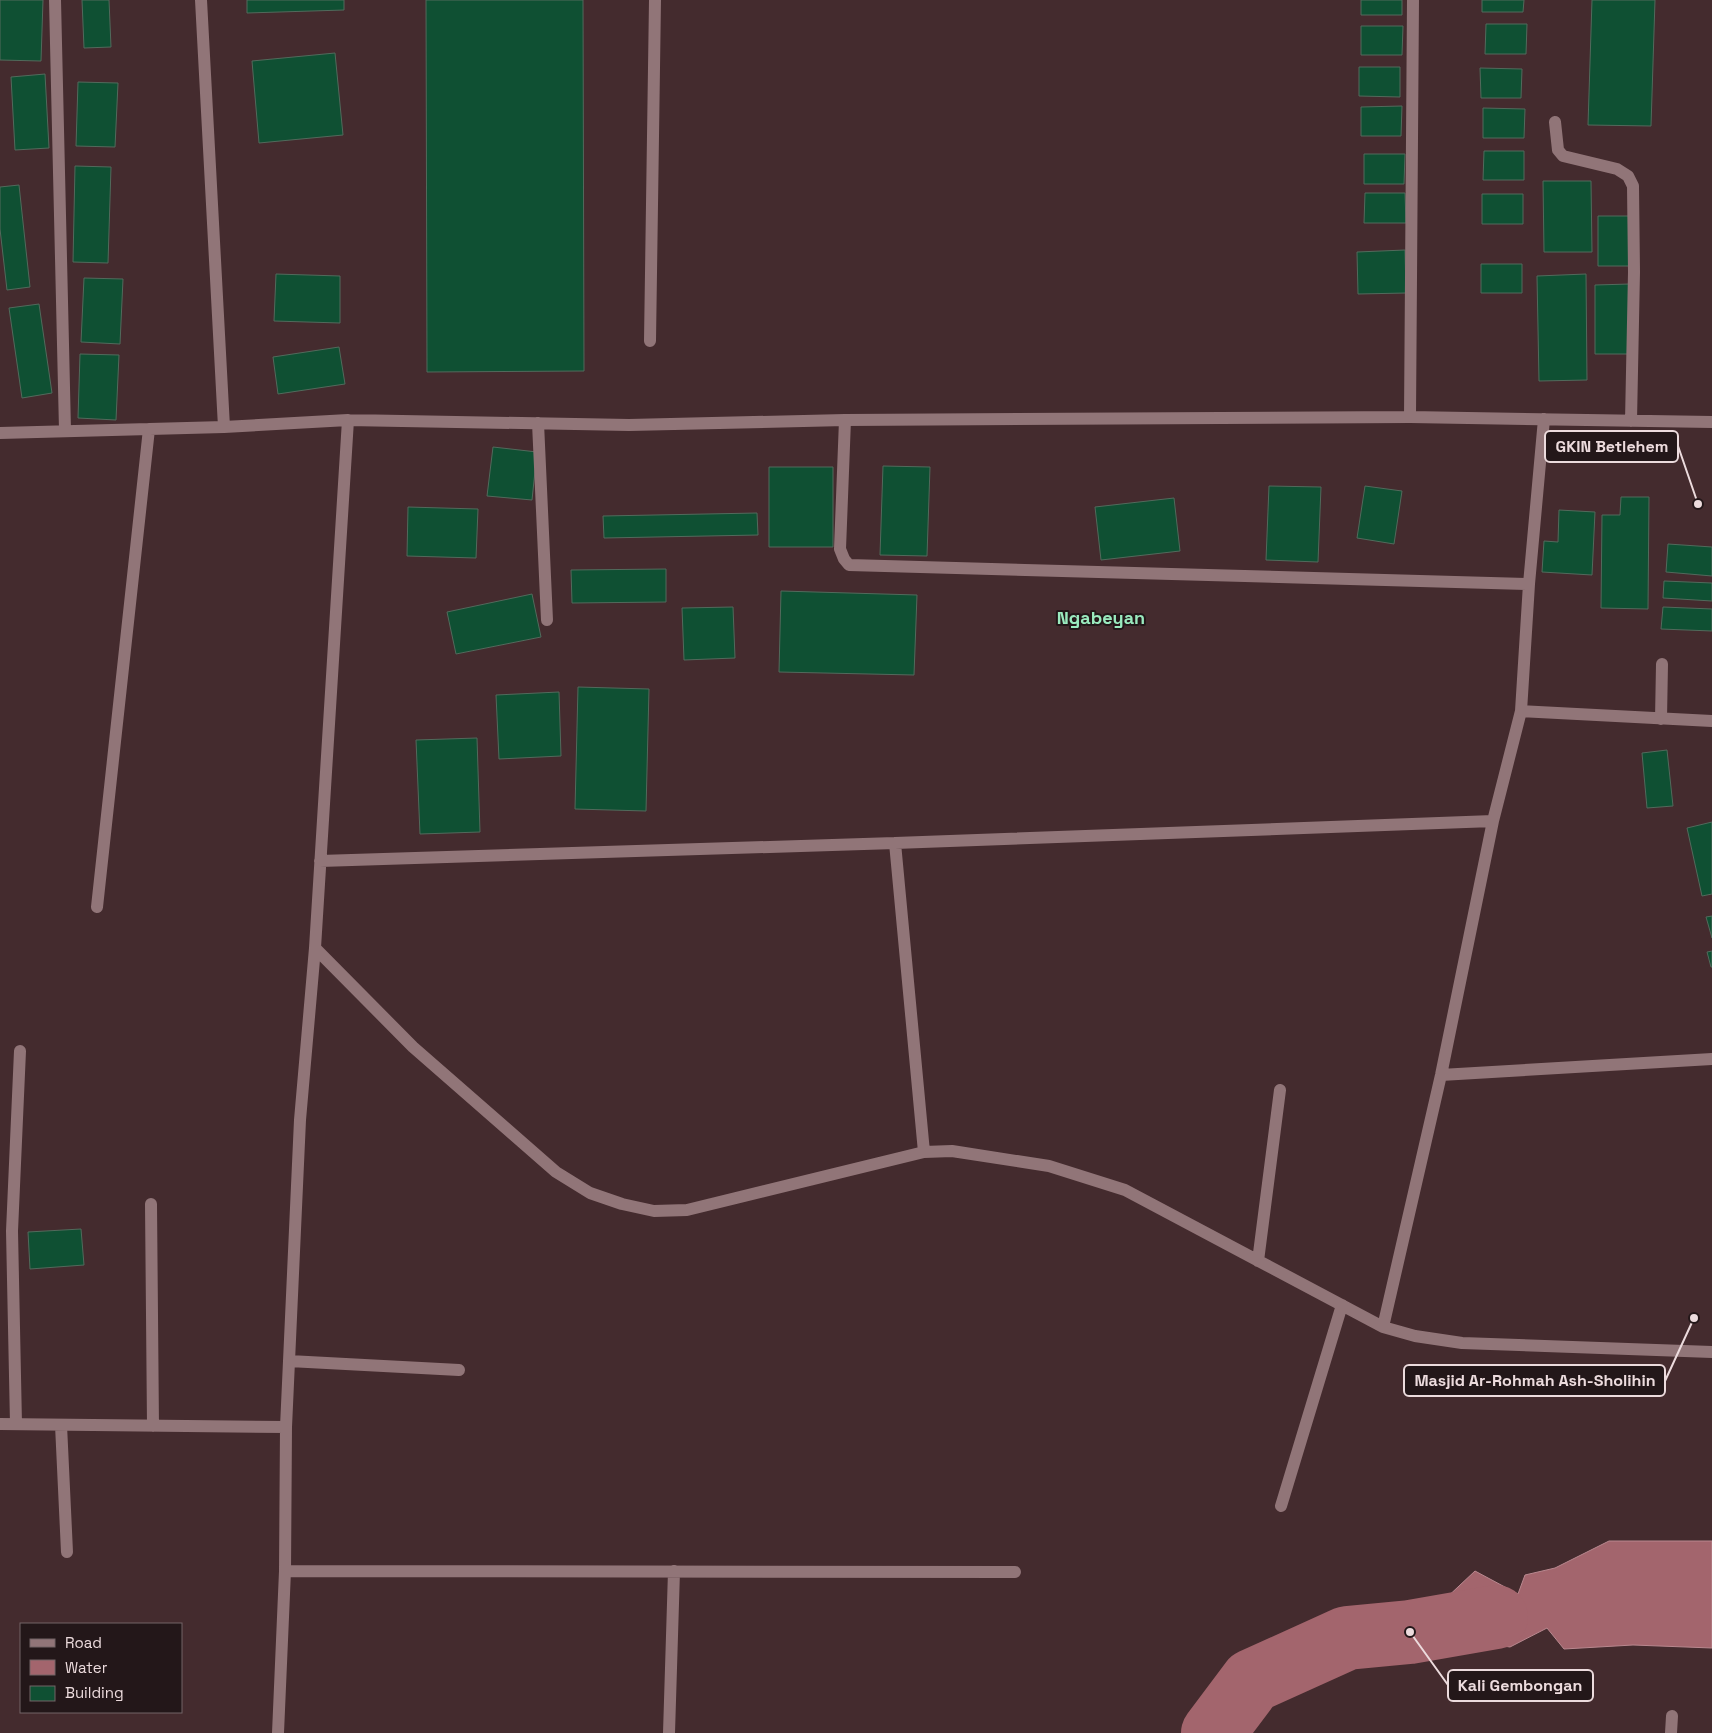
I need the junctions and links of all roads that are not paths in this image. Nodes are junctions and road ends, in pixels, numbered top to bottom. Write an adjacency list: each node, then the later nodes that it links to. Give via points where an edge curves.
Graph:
1 (55, 0): 16 (street)
2 (200, 0): 14 (street)
3 (655, 0): 6 (street)
4 (1412, 0): 7 (street)
5 (1555, 122): 11 (street, via 1558,150 1563,156 1617,169 1628,176 1633,186)
6 (650, 341)
7 (1410, 417): 8 (street); 10 (street)
8 (1544, 419): 11 (street); 18 (street)
9 (348, 420): 13 (street); 14 (street); 26 (street)
10 (845, 420): 13 (street, via 629,425); 18 (street, via 840,549 849,565)
11 (1631, 421): 12 (street)
12 (1712, 422)
13 (538, 423): 19 (street)
14 (224, 427): 15 (street)
15 (149, 429): 16 (street); 27 (street)
16 (65, 430): 17 (street)
17 (0, 433)
18 (1529, 584): 21 (street)
19 (547, 620)
20 (1662, 664): 22 (street)
21 (1521, 711): 22 (street); 24 (street)
22 (1661, 719): 23 (street)
23 (1712, 721)
24 (1493, 822): 25 (street); 31 (street)
25 (895, 843): 26 (street); 33 (street)
26 (320, 861): 28 (street)
27 (97, 907)
28 (315, 948): 33 (street, via 413,1047 556,1172 590,1193 622,1204 654,1211 687,1210); 39 (street, via 300,1120)
29 (20, 1051): 42 (street, via 12,1231)
30 (1712, 1059): 31 (street)
31 (1441, 1075): 37 (street)
32 (1280, 1090): 35 (street)
33 (924, 1152): 35 (street, via 952,1151 999,1157 1093,1178 1125,1190)
34 (151, 1204): 44 (street)
35 (1258, 1261): 36 (street)
36 (1342, 1305): 37 (street); 46 (street)
37 (1383, 1327): 38 (street, via 1462,1343)
38 (1712, 1352)
39 (289, 1361): 40 (street); 45 (street)
40 (459, 1370)
41 (0, 1424): 42 (street)
42 (16, 1424): 43 (street)
43 (61, 1425): 44 (street); 47 (street)
44 (153, 1426): 45 (street)
45 (286, 1427): 48 (street)
46 (1281, 1506)
47 (67, 1552)
48 (285, 1571): 49 (street); 52 (street)
49 (674, 1571): 50 (street); 53 (street)
50 (1015, 1572)
51 (1672, 1716): 54 (street)
52 (278, 1733)
53 (669, 1733)
54 (1671, 1733)

